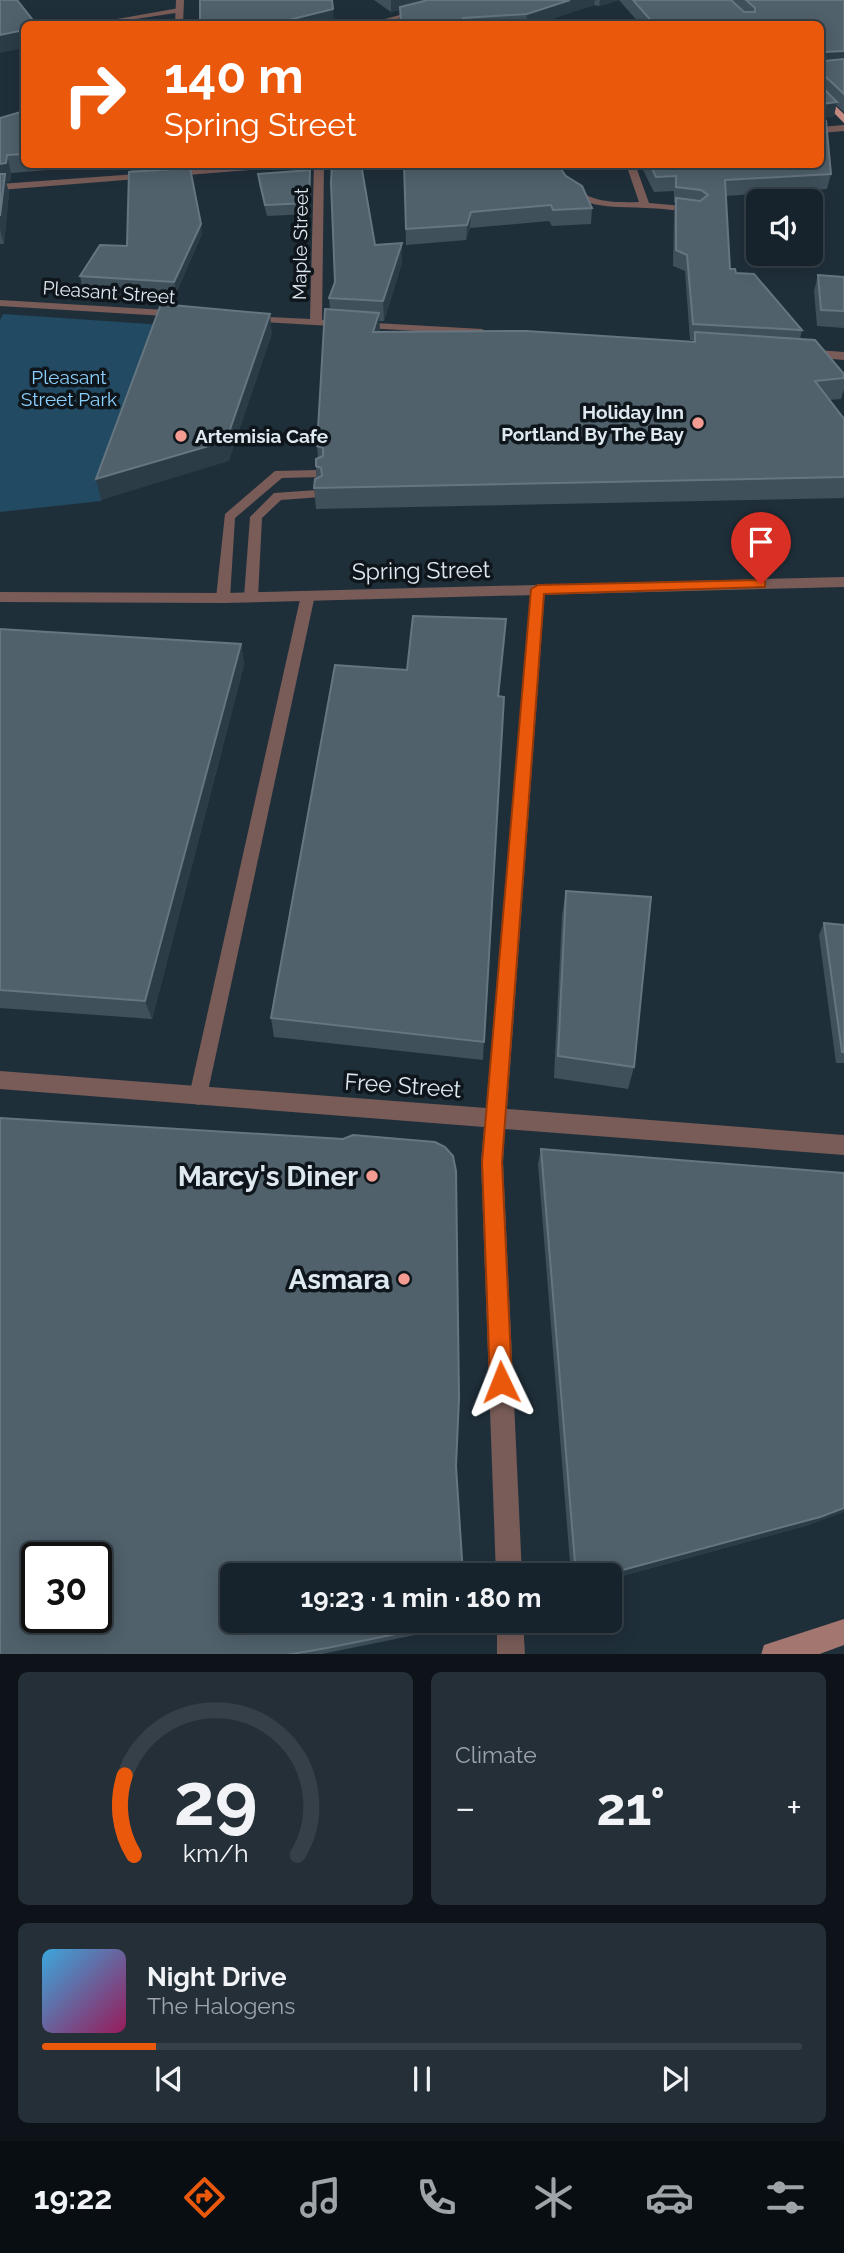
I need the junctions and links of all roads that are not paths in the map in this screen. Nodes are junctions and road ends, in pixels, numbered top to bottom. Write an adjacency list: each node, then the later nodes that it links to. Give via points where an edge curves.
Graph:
1 (180, 0): 3 (street)
2 (465, 0): 6 (street)
3 (179, 10): 4 (lane); 5 (street)
4 (111, 21)
5 (178, 21)
6 (382, 21)
7 (824, 98): 8 (main road)
8 (844, 120)
9 (844, 128): 10 (street)
10 (824, 130)
11 (243, 168): 15 (street)
12 (320, 168): 21 (street, Maple Street)
13 (554, 168): 16 (lane, via 567,190 582,198 607,206)
14 (631, 168): 16 (lane)
15 (0, 187)
16 (645, 205): 17 (lane)
17 (698, 211)
18 (0, 303): 19 (street, Pleasant Street)
19 (199, 316)
20 (238, 318): 21 (street)
21 (316, 323): 22 (street)
22 (497, 334)
23 (789, 352): 24 (street)
24 (844, 356)
25 (318, 474): 32 (lane, via 279,474 229,517)
26 (317, 494): 31 (lane, via 278,496 256,517)
27 (844, 582): 28 (street, Spring Street)
28 (538, 589): 29 (street, Spring Street); 35 (street)
29 (308, 595): 31 (street, Spring Street); 34 (lane)
30 (0, 597): 32 (street, Spring Street)
31 (251, 597): 32 (street, Spring Street)
32 (223, 598)
33 (0, 1080): 34 (street, Free Street)
34 (198, 1096): 35 (street, Free Street)
35 (497, 1116): 36 (street, Free Street); 37 (street, via 492,1162)
36 (844, 1145)
37 (509, 1563)
38 (844, 1632): 41 (main road)
39 (510, 1633): 40 (street)
40 (511, 1654)
41 (774, 1654)

